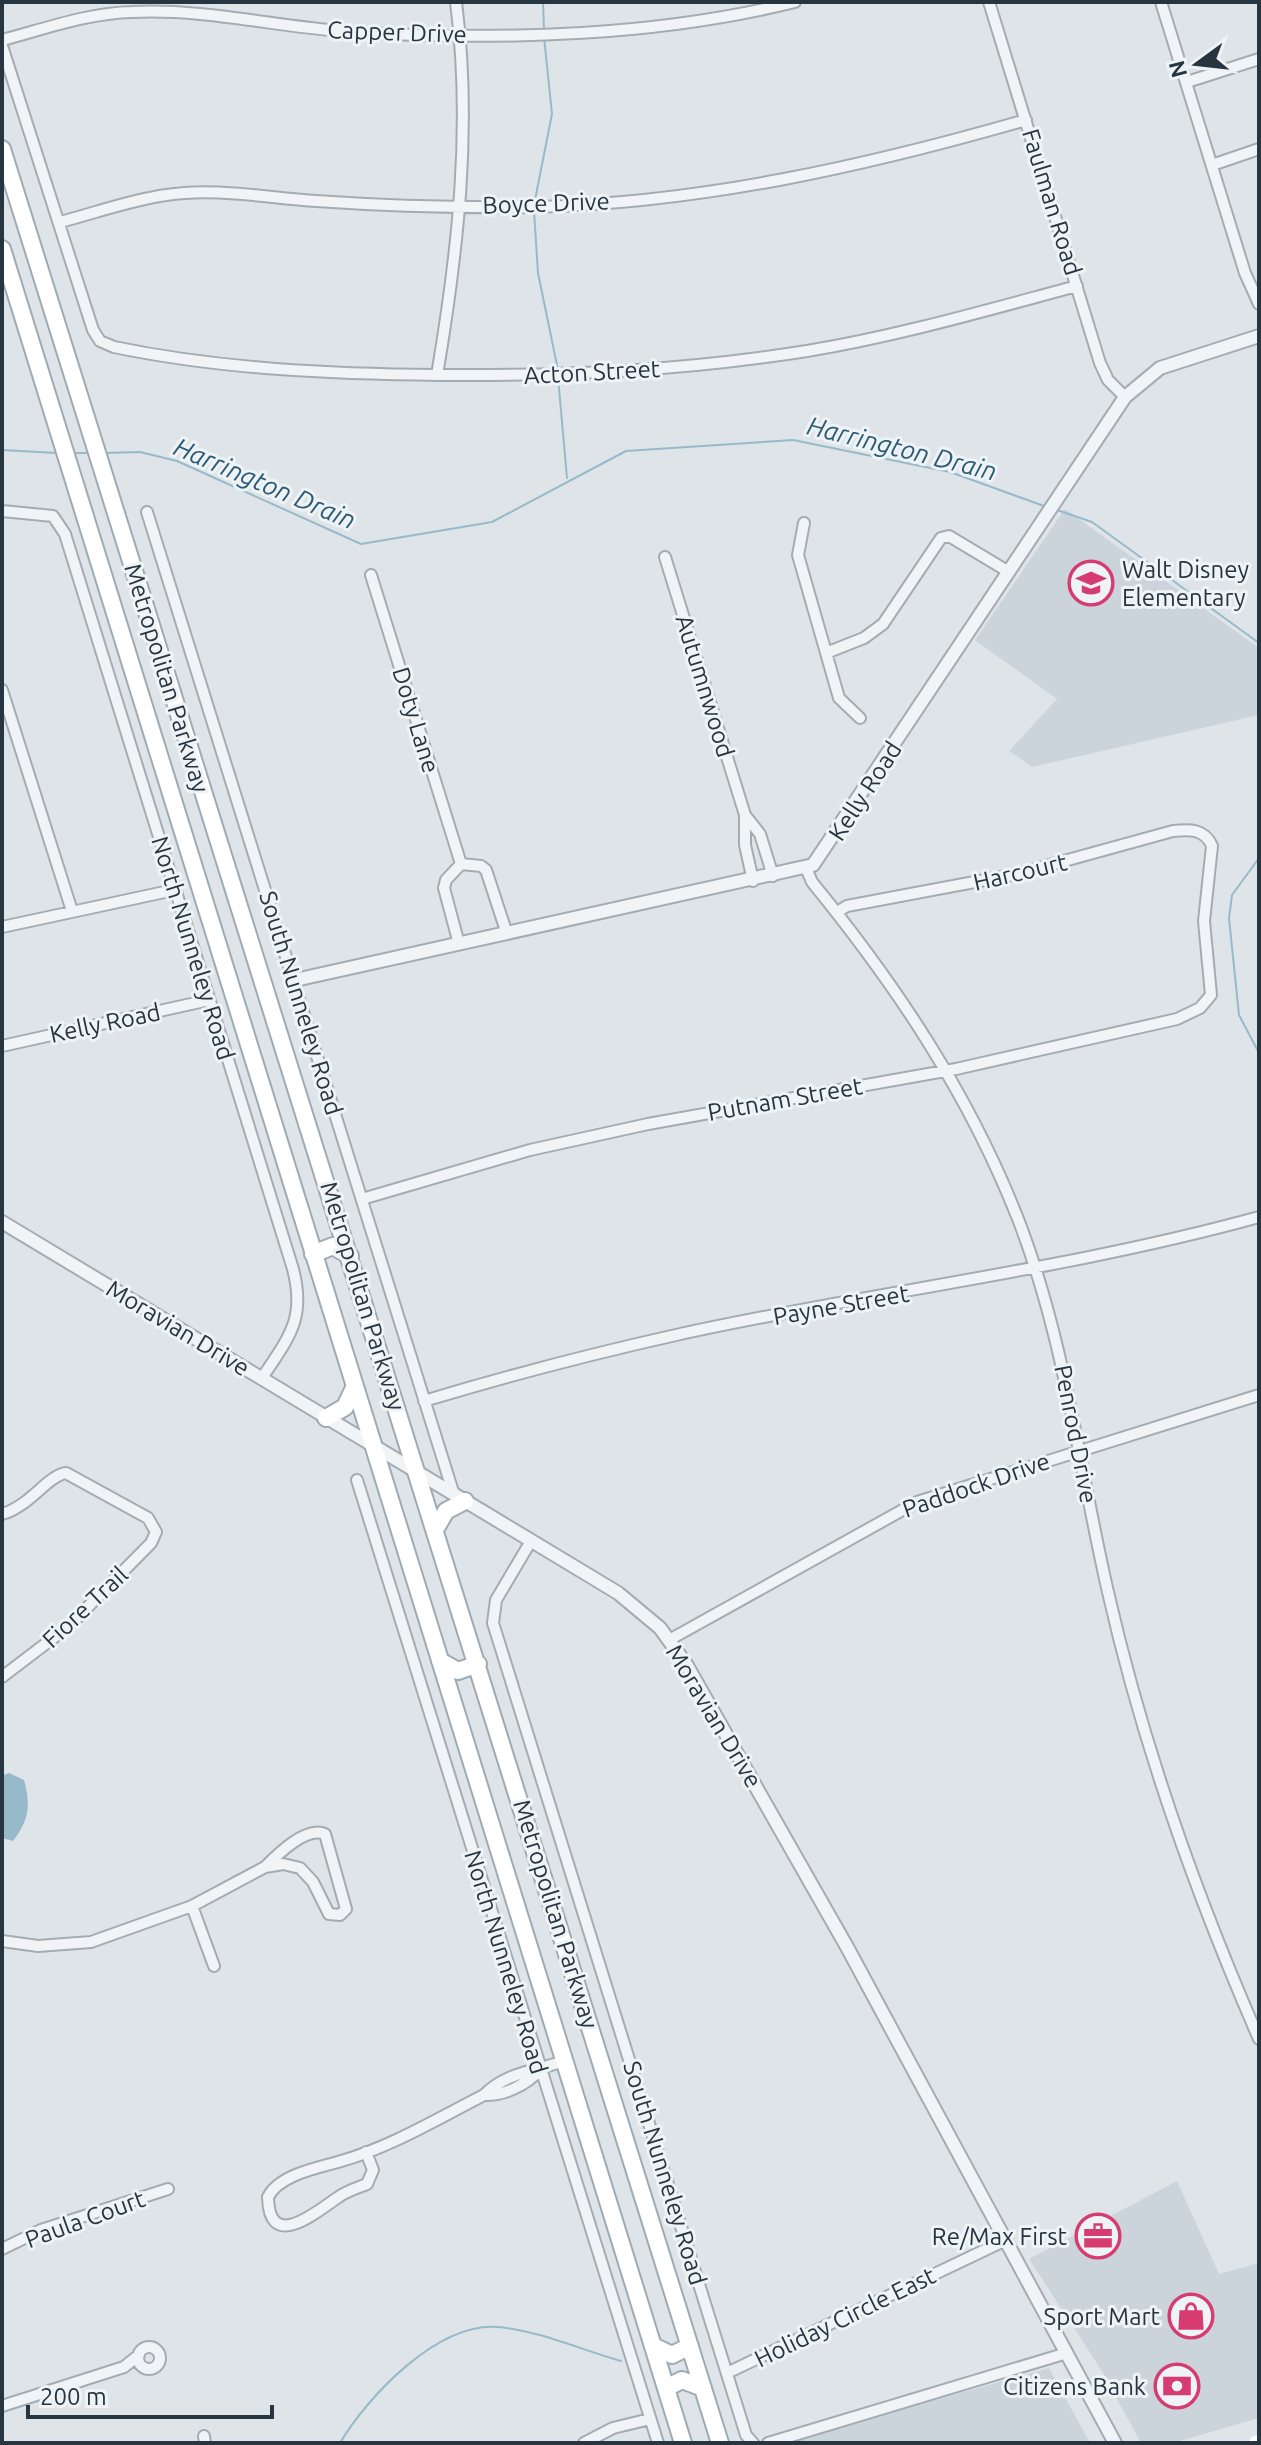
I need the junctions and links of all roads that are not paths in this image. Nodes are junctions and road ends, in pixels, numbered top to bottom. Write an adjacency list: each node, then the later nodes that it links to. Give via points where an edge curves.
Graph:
1 (456, 2): 5 (street)
2 (795, 2): 5 (street, Capper Drive, via 645,27)
3 (989, 2): 9 (street, Faulman Road)
4 (1161, 2): 8 (street)
5 (460, 35): 6 (street, Capper Drive, via 297,29 182,13 131,12 92,16); 14 (street)
6 (2, 43): 15 (street)
7 (1259, 59): 8 (street)
8 (1187, 82): 12 (street)
9 (1026, 120): 14 (street, Boyce Drive, via 925,149 763,184 594,204); 17 (street, Faulman Road)
10 (2, 149): 13 (main road, Metropolitan Parkway)
11 (1259, 149): 12 (street)
12 (1212, 165): 18 (street)
13 (9, 196): 51 (main road, Metropolitan Parkway, via 97,453)
14 (461, 206): 15 (street, Boyce Drive, via 200,192 150,198); 20 (street)
15 (60, 222): 20 (street, Acton Street, via 100,341 133,351 306,372)
16 (2, 249): 50 (main road, Metropolitan Parkway)
17 (1077, 286): 20 (street, Acton Street, via 885,336 716,364 558,377); 21 (street, Faulman Road, via 1100,363)
18 (1259, 304)
19 (1259, 336): 21 (street, Kelly Road, via 1160,368)
20 (437, 375)
21 (1125, 397): 26 (street, Kelly Road)
22 (2, 511): 36 (street, North Nunneley Road, via 53,516 65,534)
23 (147, 512): 42 (street, South Nunneley Road)
24 (804, 523): 28 (street, via 798,555)
25 (665, 557): 31 (street, Autumnwood)
26 (1009, 572): 28 (street, via 949,536 941,538 883,624); 33 (street, Kelly Road, via 825,853)
27 (371, 575): 32 (street, Doty Lane)
28 (826, 653): 30 (street, via 839,698)
29 (2, 690): 37 (street)
30 (860, 718)
31 (745, 815): 34 (street, Autumnwood, via 760,834); 35 (street, Autumnwood)
32 (461, 864): 40 (street, via 481,866 490,878); 41 (street, via 444,888)
33 (806, 868): 34 (street); 38 (street, Penrod Drive)
34 (773, 876): 35 (street)
35 (753, 881): 40 (street)
36 (174, 890): 37 (street); 43 (street, North Nunneley Road)
37 (72, 911): 39 (street)
38 (837, 912): 44 (street, Harcourt, via 1063,863 1173,831 1202,833 1213,855 1204,921 1211,986); 46 (street, Penrod Drive)
39 (2, 927)
40 (507, 934): 41 (street)
41 (459, 944): 42 (street)
42 (295, 980): 47 (street, South Nunneley Road)
43 (209, 1000): 45 (street, Kelly Road); 53 (street, North Nunneley Road, via 299,1290 297,1319)
44 (1207, 1002): 46 (street, Putnam Street, via 1177,1019)
45 (2, 1046)
46 (947, 1070): 47 (street, Putnam Street, via 530,1150); 52 (street, Penrod Drive, via 985,1143)
47 (362, 1199): 56 (street, South Nunneley Road)
48 (1259, 1217): 52 (street, Payne Street)
49 (2, 1222): 53 (street, Moravian Drive)
50 (313, 1254): 51 (main road, via 333,1246); 54 (main road, Metropolitan Parkway)
51 (350, 1256): 60 (main road, Metropolitan Parkway)
52 (1036, 1270): 56 (street, Payne Street, via 677,1335); 59 (street, Penrod Drive)
53 (262, 1378): 57 (street, Moravian Drive)
54 (354, 1388): 57 (main road, via 342,1410); 58 (main road, Metropolitan Parkway)
55 (1259, 1395): 59 (street, Paddock Drive)
56 (424, 1401): 62 (street, South Nunneley Road)
57 (326, 1418): 58 (street, Moravian Drive)
58 (372, 1446): 60 (street, Moravian Drive); 67 (main road, Metropolitan Parkway)
59 (1079, 1449): 66 (street, Paddock Drive, via 917,1502); 74 (street, Penrod Drive, via 1107,1591 1148,1747 1196,1885)
60 (418, 1473): 62 (street, Moravian Drive); 64 (main road, Metropolitan Parkway)
61 (357, 1480): 76 (street, North Nunneley Road)
62 (460, 1498): 64 (main road); 65 (street, Moravian Drive)
63 (2, 1514): 69 (street, Fiore Trail, via 33,1499 61,1473 94,1486 156,1528 151,1543 75,1620)
64 (436, 1528): 68 (main road, Metropolitan Parkway)
65 (531, 1541): 66 (street, Moravian Drive, via 630,1601); 87 (street, South Nunneley Road, via 496,1600 493,1623)
66 (669, 1640): 79 (street, Moravian Drive, via 847,1947)
67 (440, 1661): 68 (main road, via 458,1671); 75 (main road, Metropolitan Parkway)
68 (478, 1664): 82 (main road, Metropolitan Parkway)
69 (2, 1677)
70 (265, 1867): 70 (street, via 310,1834 325,1834 346,1909 340,1915 329,1914 300,1868); 71 (street)
71 (192, 1906): 72 (street, via 91,1942 38,1946); 73 (street)
72 (2, 1941)
73 (214, 1966)
74 (1259, 2039)
75 (564, 2061): 76 (street); 81 (main road, Metropolitan Parkway)
76 (540, 2070): 77 (street, via 493,2086); 91 (street, North Nunneley Road)
77 (366, 2152): 77 (street, via 280,2185 268,2197 272,2218 291,2225 306,2221 341,2195 367,2184 373,2170)
78 (168, 2189): 80 (street, Paula Court, via 41,2230)
79 (1006, 2240): 83 (street, Moravian Drive); 87 (street, Holiday Circle East)
80 (2, 2249)
81 (653, 2346): 82 (main road, via 672,2355); 88 (main road, Metropolitan Parkway)
82 (690, 2346): 89 (main road, Metropolitan Parkway)
83 (1067, 2353): 97 (street); 98 (street, Moravian Drive)
84 (139, 2355): 85 (street); 86 (street); 86 (street, via 150,2347 160,2357 157,2366)
85 (124, 2367): 86 (street); 90 (street)
86 (143, 2368)
87 (727, 2373): 96 (street, South Nunneley Road)
88 (666, 2388): 89 (main road, via 682,2380); 94 (main road, Metropolitan Parkway)
89 (703, 2388): 95 (main road, Metropolitan Parkway)
90 (2, 2406)
91 (650, 2419): 92 (street, via 613,2428); 93 (street, North Nunneley Road)
92 (584, 2443)
93 (658, 2443)
94 (683, 2443)
95 (720, 2443)
96 (752, 2443)
97 (768, 2443)
98 (1115, 2443)

